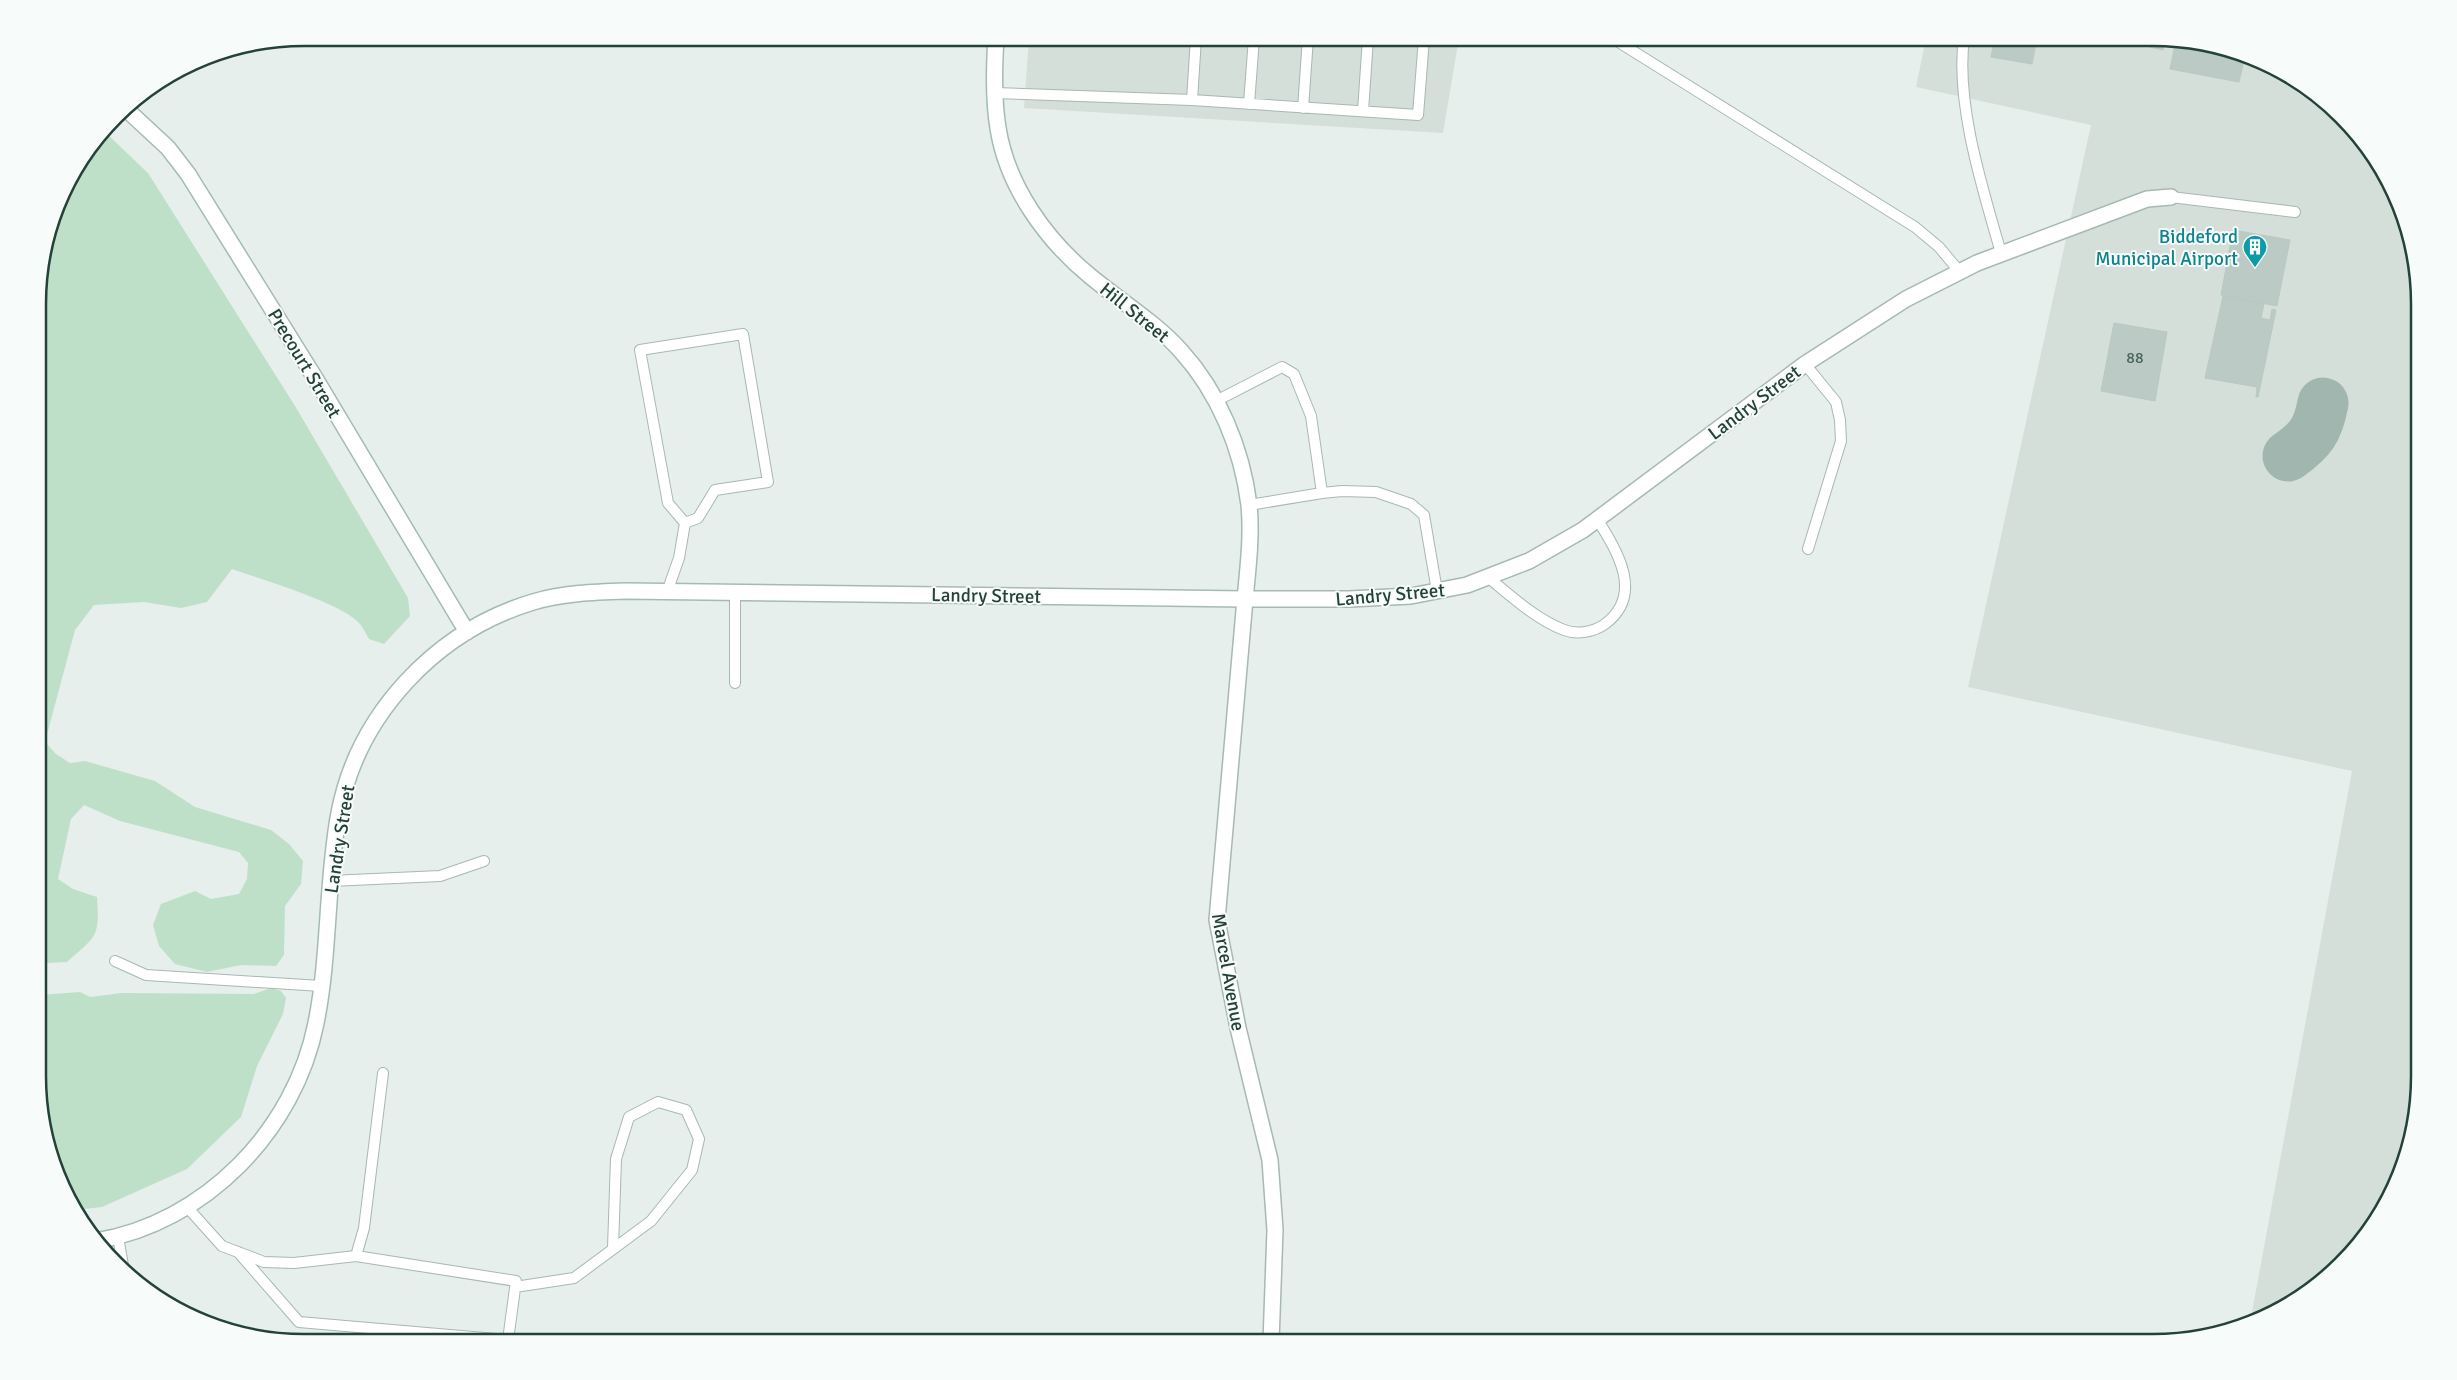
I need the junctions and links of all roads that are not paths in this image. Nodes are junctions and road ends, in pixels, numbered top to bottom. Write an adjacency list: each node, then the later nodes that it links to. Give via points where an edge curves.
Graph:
1 (996, 46): 9 (street, Hill Street)
2 (1195, 46): 10 (lane)
3 (1254, 46): 11 (lane)
4 (1307, 46): 12 (lane)
5 (1367, 46): 13 (lane)
6 (1423, 46): 13 (lane, via 1418,115)
7 (1625, 46): 18 (lane, via 1915,227 1938,246)
8 (1963, 46): 17 (lane, via 1964,98 1984,196)
9 (994, 93): 10 (lane); 20 (street, Hill Street, via 998,130 1006,160 1033,214 1066,256 1174,344)
10 (1192, 100): 11 (lane)
11 (1250, 104): 12 (lane)
12 (1303, 108): 13 (lane)
13 (1363, 111)
14 (131, 113): 31 (street, Precourt Street, via 168,148 188,174)
15 (2171, 197): 16 (lane); 17 (street, Landry Street, via 2138,202)
16 (2295, 212)
17 (2001, 253): 18 (street, Landry Street)
18 (1959, 271): 19 (street, Landry Street, via 1906,299)
19 (1805, 364): 23 (street, Landry Street); 25 (lane, via 1836,402 1841,441)
20 (1216, 402): 21 (lane, via 1282,367 1294,374 1311,416); 22 (street, Hill Street, via 1239,457)
21 (1322, 493): 22 (lane); 27 (lane, via 1376,492 1412,504 1424,515)
22 (1249, 505): 30 (street, Hill Street)
23 (1597, 520): 26 (street, Landry Street, via 1530,561); 26 (lane, via 1624,572 1625,598 1612,619 1598,629 1566,631 1528,610)
24 (685, 523): 24 (lane, via 668,502 640,350 742,334 768,482 716,490 698,518); 28 (lane, via 679,558)
25 (1808, 549)
26 (1488, 578): 27 (street, Landry Street)
27 (1437, 591): 30 (street, Landry Street, via 1377,598)
28 (667, 592): 29 (street, Landry Street); 31 (street, Landry Street, via 552,597 514,608)
29 (734, 592): 30 (street, Landry Street); 32 (lane)
30 (1245, 599): 48 (street, Marcel Avenue, via 1217,920 1238,1028 1270,1160 1275,1230)
31 (467, 632): 34 (street, Landry Street, via 430,658 403,685 365,738 343,799)
32 (734, 683)
33 (484, 861): 34 (lane, via 440,876)
34 (330, 881): 36 (street, Landry Street)
35 (115, 961): 36 (lane, via 146,975)
36 (321, 986): 38 (street, Landry Street, via 308,1055 283,1110 242,1163)
37 (383, 1073): 43 (lane, via 364,1228)
38 (187, 1207): 39 (street, Landry Street); 42 (lane, via 222,1246)
39 (118, 1237): 40 (street, Landry Street); 44 (lane)
40 (104, 1239)
41 (613, 1248): 41 (lane, via 616,1159 629,1117 658,1102 686,1110 699,1139 692,1170 651,1221); 45 (lane, via 574,1278)
42 (238, 1252): 43 (lane, via 264,1262 294,1263); 46 (lane, via 299,1322)
43 (356, 1256): 45 (lane, via 516,1281)
44 (122, 1258)
45 (515, 1287): 47 (lane)
46 (438, 1334)
47 (509, 1334)
48 (1271, 1334)

